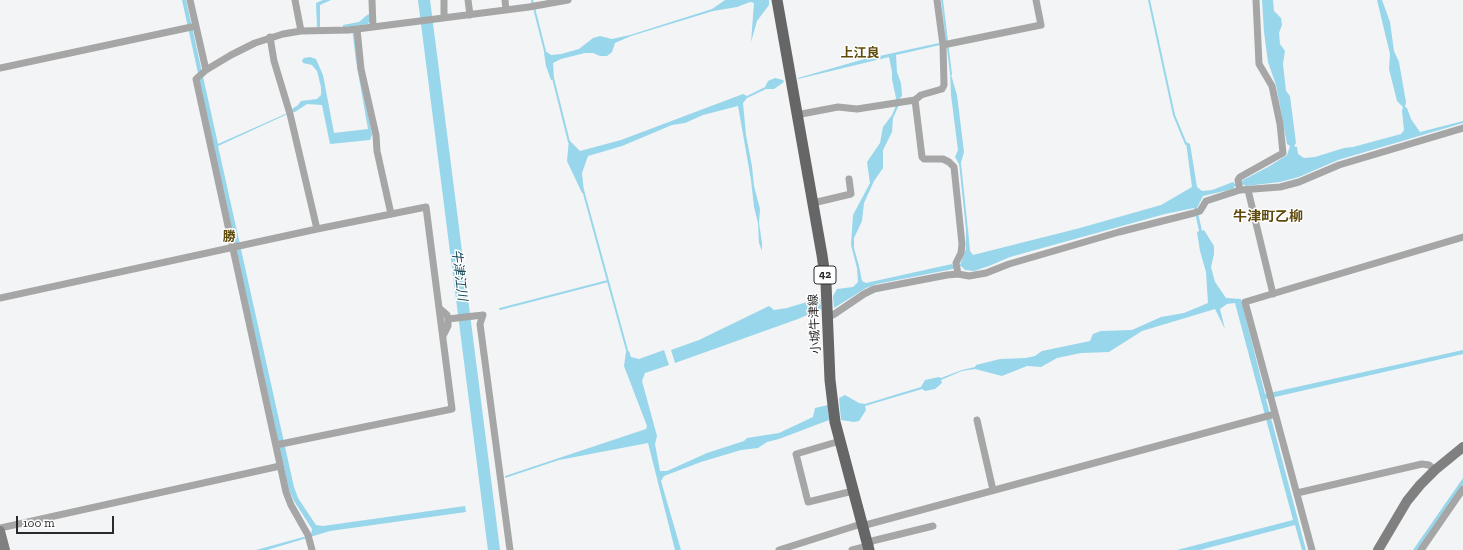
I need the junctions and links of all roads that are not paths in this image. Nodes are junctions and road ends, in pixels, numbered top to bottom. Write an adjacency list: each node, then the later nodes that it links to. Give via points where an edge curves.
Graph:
1 (190, 0): 15 (street)
2 (295, 0): 18 (street)
3 (372, 0): 16 (street)
4 (444, 0): 14 (street)
5 (468, 0): 13 (street)
6 (505, 0): 12 (street)
7 (568, 0): 12 (street)
8 (776, 0): 24 (main road, 小城牛津線 / 42)
9 (937, 0): 20 (street)
10 (1036, 0): 20 (street, via 1041,25)
11 (1256, 0): 27 (street, via 1259,64 1272,86 1283,153 1240,177)
12 (506, 10): 13 (street)
13 (470, 15): 14 (street)
14 (444, 18): 16 (street)
15 (196, 26): 21 (street); 22 (street)
16 (374, 27): 17 (street)
17 (353, 30): 18 (street); 30 (street)
18 (300, 31): 19 (street)
19 (270, 37): 22 (street, via 231,54); 31 (street)
20 (942, 45): 23 (street, via 942,90 921,95)
21 (0, 68)
22 (203, 73): 33 (street, via 196,79)
23 (915, 100): 24 (street, via 858,109 838,107); 34 (street, via 922,157 943,159 954,167 962,244)
24 (796, 115): 29 (main road, 小城牛津線 / 42)
25 (1463, 128): 28 (street, via 1338,165 1299,182)
26 (849, 179): 29 (street, via 851,194)
27 (1239, 186): 28 (street); 34 (street, via 1206,201 1197,212 1119,232 986,273 969,276)
28 (1248, 190): 35 (street)
29 (813, 203): 38 (main road, 小城牛津線 / 42, via 826,283)
30 (391, 214): 31 (street); 37 (street, via 426,207)
31 (317, 229): 33 (street)
32 (1463, 237): 35 (street)
33 (232, 248): 36 (street); 44 (street)
34 (957, 269): 38 (street, via 947,275 874,289)
35 (1273, 294): 41 (street, via 1245,302)
36 (0, 298)
37 (439, 308): 39 (street); 40 (street)
38 (828, 317): 43 (main road, 小城牛津線 / 42, via 833,404)
39 (448, 319): 40 (street); 60 (street, via 483,315 480,324)
40 (443, 336): 44 (street, via 452,409)
41 (1275, 414): 49 (street); 51 (street)
42 (977, 420): 49 (street)
43 (840, 441): 50 (main road, 小城牛津線 / 42); 50 (street, via 796,454 808,502)
44 (276, 445): 46 (street)
45 (1463, 447): 47 (street)
46 (280, 466): 54 (street); 59 (street, via 286,492 309,537)
47 (1435, 470): 51 (street, via 1429,465 1422,464); 64 (street, via 1407,501)
48 (1463, 489): 65 (street)
49 (993, 490): 52 (street)
50 (852, 491): 52 (main road, 小城牛津線 / 42)
51 (1297, 493): 63 (street)
52 (862, 526): 56 (main road, 小城牛津線 / 42); 57 (street, via 851,527)
53 (933, 526): 56 (street, via 872,541)
54 (0, 528)
55 (0, 531): 58 (street)
56 (868, 548): 62 (street)
57 (789, 549): 61 (street)
58 (5, 550)
59 (312, 550)
60 (510, 550)
61 (779, 550)
62 (852, 550)
63 (1312, 550)
64 (1378, 550)
65 (1421, 550)

